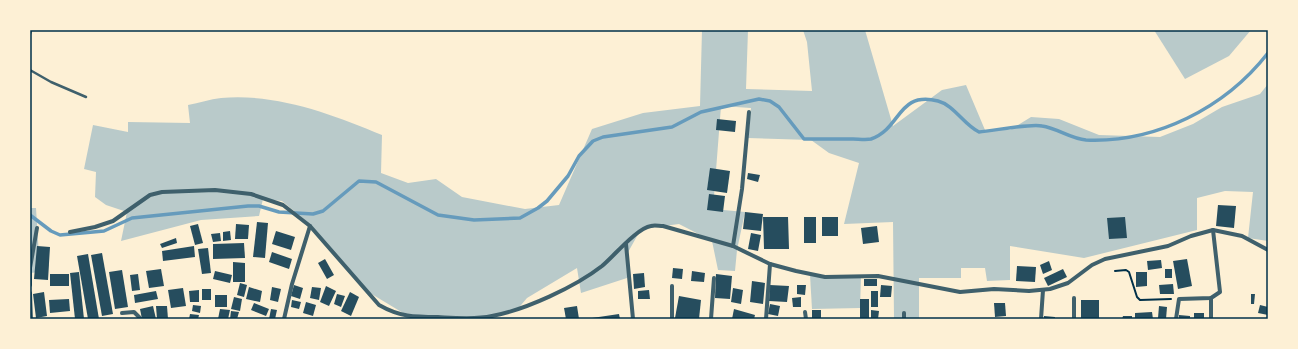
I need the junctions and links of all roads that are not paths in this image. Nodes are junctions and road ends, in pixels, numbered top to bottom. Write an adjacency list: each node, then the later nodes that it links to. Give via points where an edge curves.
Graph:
1 (30, 30): 2 (lane)
2 (30, 34)
3 (30, 70): 4 (lane)
4 (86, 97)
5 (749, 112): 11 (street, via 742,189)
6 (310, 226): 9 (street, via 283,205 251,194 184,190 150,195 113,221); 24 (street, via 379,305 394,314); 28 (street)
7 (37, 228): 15 (street, via 30,268)
8 (1214, 230): 12 (street, via 1242,236); 17 (street, via 1168,246 1105,259 1092,265 1068,283); 20 (street, via 1220,289 1218,294)
9 (70, 232)
10 (626, 244): 11 (street, via 644,228 663,226); 25 (street, via 602,266 580,280 524,307 492,316); 29 (street)
11 (733, 246): 13 (street)
12 (1268, 250)
13 (770, 264): 17 (street, via 825,277 878,276 960,292 994,289); 32 (street)
14 (714, 278): 31 (street)
15 (30, 285)
16 (672, 286): 30 (street)
17 (1043, 290): 35 (street)
18 (30, 293): 26 (street)
19 (1074, 298): 36 (street)
20 (1211, 298): 37 (street, via 1179,299); 38 (street)
21 (805, 312): 33 (street)
22 (122, 313): 27 (street, via 134,312)
23 (904, 313): 34 (street)
24 (416, 318): 25 (street)
25 (462, 318)
26 (31, 319)
27 (141, 319)
28 (284, 319)
29 (633, 319)
30 (672, 319)
31 (711, 319)
32 (766, 319)
33 (806, 319)
34 (904, 319)
35 (1041, 319)
36 (1074, 319)
37 (1176, 319)
38 (1211, 319)

